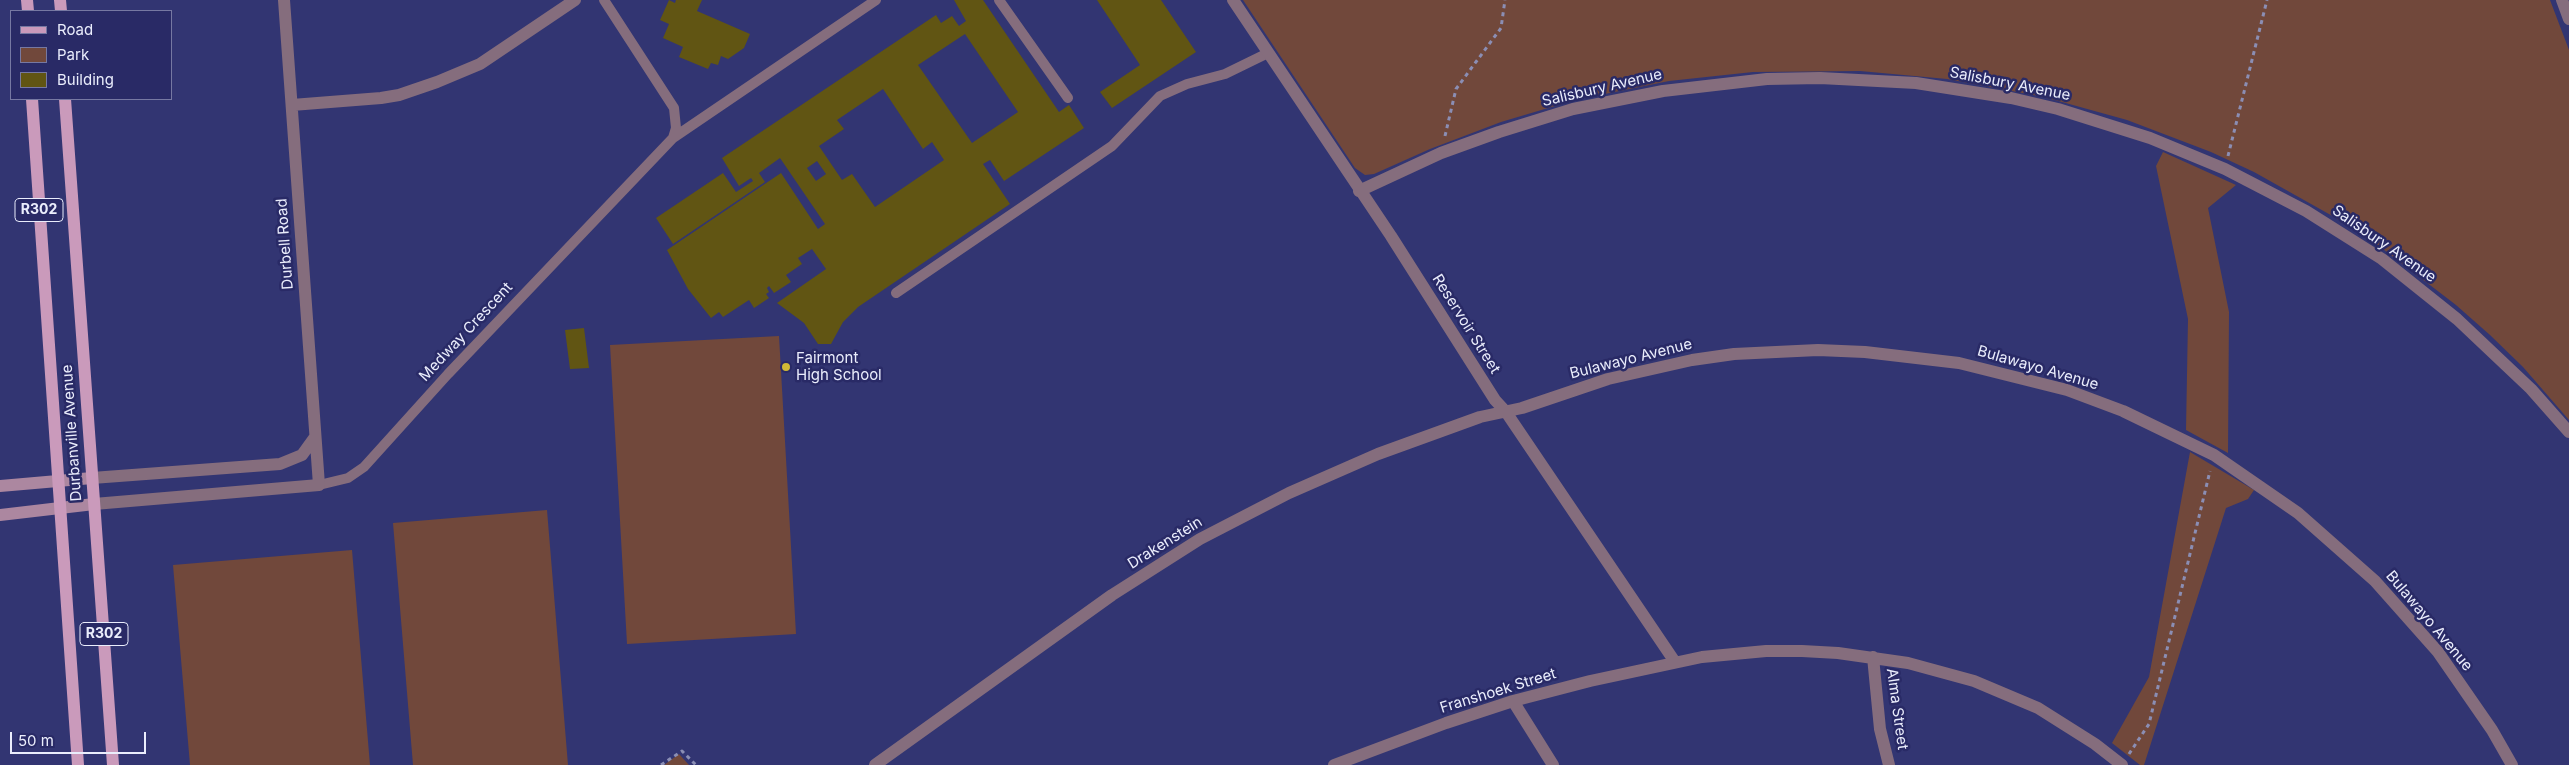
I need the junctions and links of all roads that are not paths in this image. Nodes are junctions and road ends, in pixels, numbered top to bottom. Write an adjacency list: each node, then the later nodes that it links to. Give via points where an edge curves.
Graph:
1 (284, 0): 13 (street, Durbell Road)
2 (575, 0): 13 (street, via 480,64 437,82 381,98)
3 (604, 0): 14 (lane, via 674,108)
4 (876, 0): 14 (lane, Medway Crescent)
5 (999, 0): 10 (lane)
6 (1233, 0): 9 (street, Reservoir Street)
7 (2562, 0): 8 (street)
8 (2569, 19)
9 (1268, 53): 15 (street, Reservoir Street); 16 (lane, via 1225,74 1187,84 1160,96 1112,146)
10 (1068, 98)
11 (32, 100): 21 (main road, Durbanville Avenue / R302)
12 (66, 100): 20 (main road, Durbanville Avenue / R302)
13 (292, 105): 19 (street, Durbell Road)
14 (674, 138): 22 (lane, Medway Crescent, via 448,374 364,467 348,478)
15 (1359, 191): 17 (street, Reservoir Street, via 1495,400); 18 (street, Salisbury Avenue, via 1441,153 1536,120 1620,99 1715,84 1820,78 1916,83 2011,98 2105,122 2150,138 2225,169 2298,206 2418,286 2495,352)
16 (896, 292)
17 (1506, 412): 28 (street, Reservoir Street); 32 (street, Drakenstein, via 1480,417 1378,454 1289,493 1200,539 1112,595); 37 (street, Bulawayo Avenue, via 1608,378 1692,360 1776,351 1865,352 1959,363 2067,390 2123,411 2214,456 2268,490 2298,514 2375,581 2438,652 2487,722)
18 (2569, 432)
19 (315, 436): 20 (street, via 302,455 280,464); 22 (street, Durbell Road)
20 (92, 478): 21 (street); 24 (main road, Durbanville Avenue / R302)
21 (58, 481): 23 (street); 25 (main road, Durbanville Avenue / R302)
22 (319, 485): 24 (street, Medway Crescent)
23 (0, 486)
24 (94, 504): 25 (street); 31 (main road, Durbanville Avenue / R302)
25 (60, 509): 26 (street); 30 (main road, Durbanville Avenue / R302)
26 (0, 515)
27 (1873, 658): 28 (street, Franshoek Street, via 1838,653 1766,651); 35 (street, Alma Street, via 1880,728); 36 (street, Franshoek Street, via 1941,670 2006,694 2067,725)
28 (1675, 662): 29 (street, Franshoek Street)
29 (1513, 701): 33 (street, Franshoek Street); 34 (street)
30 (78, 765)
31 (113, 765)
32 (875, 765)
33 (1334, 765)
34 (1553, 765)
35 (1889, 765)
36 (2122, 765)
37 (2512, 765)

